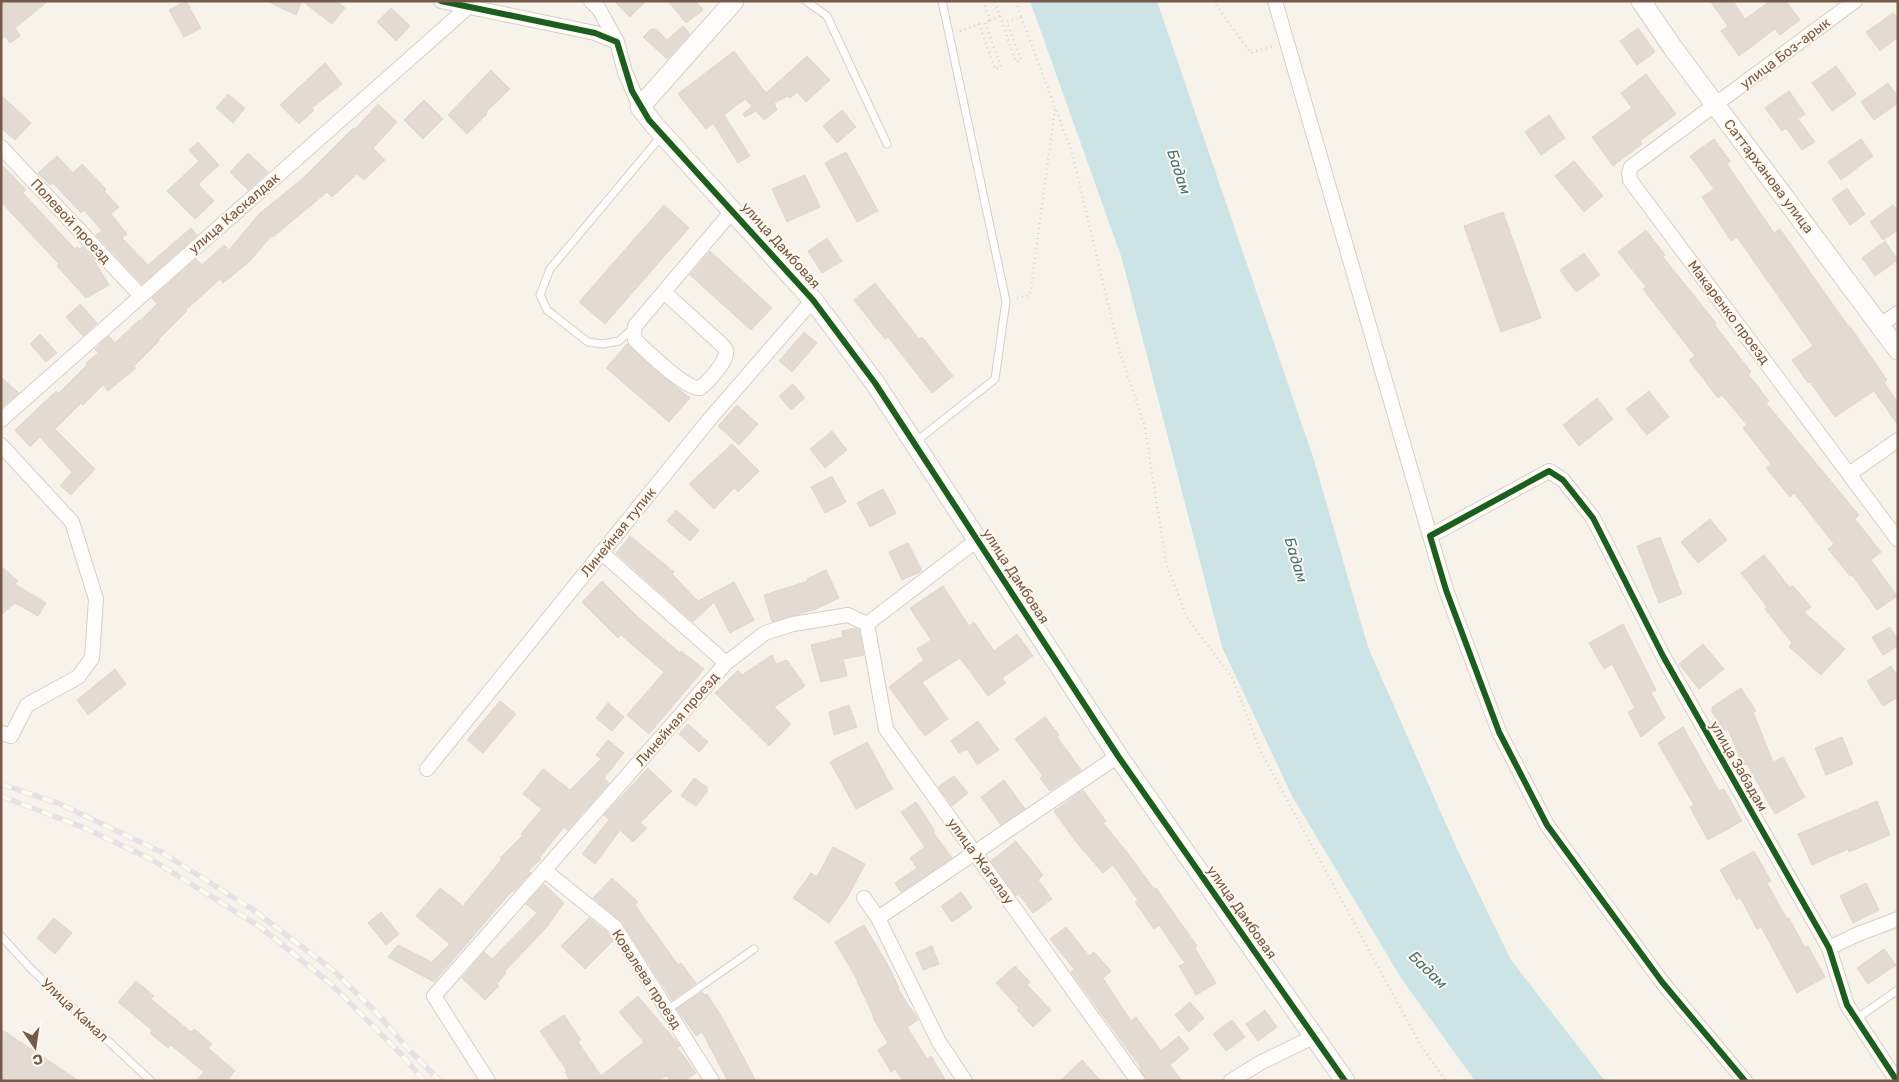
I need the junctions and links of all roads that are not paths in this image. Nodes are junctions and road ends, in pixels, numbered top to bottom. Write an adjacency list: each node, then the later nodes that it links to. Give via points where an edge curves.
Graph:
1 (441, 1): 9 (street)
2 (591, 1): 10 (street, via 599,9)
3 (734, 1): 12 (street)
4 (806, 1): 14 (lane, via 826,16)
5 (942, 1): 26 (lane, via 1006,301 994,379)
6 (1275, 1): 29 (street)
7 (1641, 1): 11 (street, Саттарханова улица)
8 (1855, 1): 11 (street, улица Боз-арык)
9 (467, 8): 10 (street, via 595,33); 18 (street, улица Каскалдак)
10 (616, 42): 12 (street)
11 (1716, 105): 22 (street, Саттарханова улица); 28 (street, Макаренко проезд, via 1631,167 1630,180)
12 (640, 106): 13 (street, улица Дамбовая)
13 (663, 134): 16 (street, улица Дамбовая); 21 (lane, via 550,269 540,295 547,310 588,342 604,344 619,341)
14 (887, 144)
15 (1, 147): 18 (street, Полевой проезд)
16 (733, 210): 17 (street); 19 (street, улица Дамбовая)
17 (664, 292): 21 (street); 21 (street, via 726,350 726,356 711,378 700,388 685,382 635,340)
18 (141, 296): 24 (street, улица Каскалдак)
19 (813, 300): 26 (street, улица Дамбовая, via 875,383); 32 (street, Линейная тупик, via 708,421)
20 (1898, 313): 22 (street)
21 (635, 326)
22 (1880, 326): 23 (street, Саттарханова улица)
23 (1898, 350)
24 (1, 420)
25 (1898, 440): 28 (street)
26 (914, 443): 30 (street, улица Дамбовая)
27 (1, 446): 35 (street, via 72,522 96,599 92,658 78,677 27,705)
28 (1849, 474): 31 (street, Макаренко проезд)
29 (1430, 536): 44 (street, улица Забадам, via 1549,471 1563,480 1593,518 1662,656); 57 (street, via 1446,590 1499,732 1547,825 1662,982)
30 (977, 540): 33 (street); 36 (street, улица Дамбовая)
31 (1898, 540)
32 (602, 552): 34 (street); 37 (street, Линейная тупик)
33 (867, 624): 34 (street, Линейная проезд, via 848,615 793,624 765,633); 38 (street, улица Жагалау, via 886,729)
34 (726, 663): 39 (street, Линейная проезд)
35 (4, 736)
36 (1118, 756): 38 (street); 49 (street, улица Дамбовая)
37 (427, 769)
38 (975, 854): 41 (street); 54 (street, улица Жагалау)
39 (544, 870): 47 (street, Ковалева проезд, via 615,927); 51 (street, Линейная проезд, via 434,996)
40 (864, 898): 41 (street)
41 (878, 918): 53 (street, via 939,1042)
42 (1898, 919): 44 (street)
43 (1, 936): 50 (lane, Улица Камал, via 31,969)
44 (1829, 948): 48 (street, улица Забадам, via 1846,1005)
45 (754, 949): 47 (lane)
46 (1898, 990): 48 (lane)
47 (667, 1010): 52 (street, Ковалева проезд)
48 (1856, 1019): 58 (street, улица Забадам)
49 (1313, 1037): 55 (street); 56 (street, улица Дамбовая)
50 (151, 1081)
51 (488, 1081)
52 (712, 1081)
53 (965, 1081)
54 (1138, 1081)
55 (1231, 1081)
56 (1345, 1081)
57 (1745, 1081)
58 (1897, 1081)

